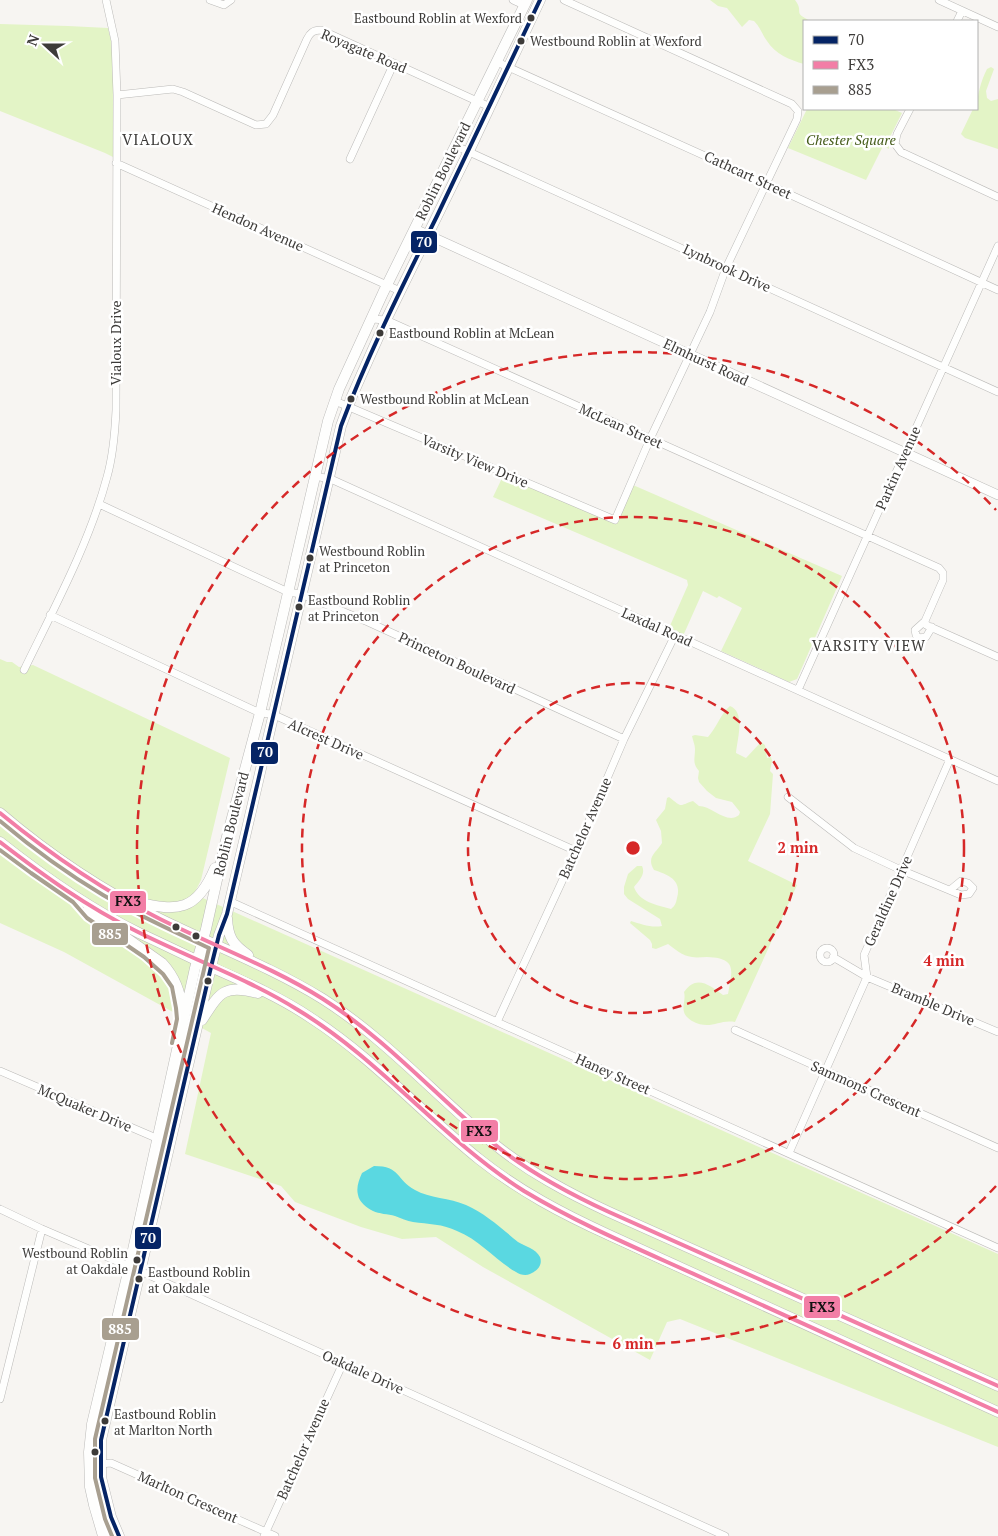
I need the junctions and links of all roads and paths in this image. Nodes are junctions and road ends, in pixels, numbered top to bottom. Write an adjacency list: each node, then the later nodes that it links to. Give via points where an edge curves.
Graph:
1 (106, 0): 15 (street, Vialoux Drive, via 115,41)
2 (210, 0): 3 (street, via 224,4)
3 (231, 0)
4 (513, 0): 8 (street)
5 (540, 0): 14 (main road, Roblin Boulevard)
6 (564, 0): 23 (street, via 792,104 798,111 797,120)
7 (939, 0): 9 (street)
8 (525, 3): 12 (main road, Roblin Boulevard)
9 (962, 11): 10 (street); 11 (street)
10 (958, 20)
11 (998, 27)
12 (497, 62): 14 (street, Cathcart Street); 16 (main road, Roblin Boulevard)
13 (394, 63): 15 (street, Royagate Road, via 315,30 306,39 273,115 266,124 256,124 173,89); 16 (street, Royagate Road); 21 (street)
14 (508, 67): 17 (main road, Roblin Boulevard); 23 (street, Cathcart Street)
15 (117, 95): 22 (street, Vialoux Drive)
16 (478, 102): 17 (street, Royagate Road); 19 (main road, Roblin Boulevard)
17 (490, 107): 20 (main road, Roblin Boulevard)
18 (909, 110): 24 (street, via 897,134 895,144 901,152)
19 (456, 146): 20 (street, Lynbrook Drive); 25 (main road, Roblin Boulevard)
20 (469, 151): 26 (main road, Roblin Boulevard); 28 (street, Lynbrook Drive)
21 (350, 159)
22 (116, 163): 30 (street, Hendon Avenue); 45 (street, Vialoux Drive, via 116,412 108,473)
23 (767, 184): 28 (street); 29 (street, Cathcart Street)
24 (998, 197)
25 (415, 229): 26 (street, Elmhurst Road); 30 (main road, Roblin Boulevard)
26 (428, 235): 32 (main road, Roblin Boulevard); 35 (street, Elmhurst Road)
27 (998, 246): 29 (street, Parkin Avenue)
28 (726, 268): 35 (street); 36 (street, Lynbrook Drive)
29 (981, 283): 31 (street, Cathcart Street); 36 (street, Parkin Avenue)
30 (387, 285): 32 (street, Hendon Avenue); 33 (main road, Roblin Boulevard)
31 (998, 290)
32 (400, 291): 34 (main road, Roblin Boulevard)
33 (372, 318): 34 (street, McLean Street); 38 (main road, Roblin Boulevard)
34 (386, 320): 39 (main road, Roblin Boulevard); 40 (street, McLean Street)
35 (690, 355): 40 (street); 41 (street, Elmhurst Road)
36 (943, 367): 37 (street, Lynbrook Drive); 41 (street, Parkin Avenue)
37 (998, 392)
38 (335, 400): 39 (street, Varsity View Drive); 42 (main road, Roblin Boulevard)
39 (348, 406): 40 (street, Varsity View Drive, via 615,520); 43 (main road, Roblin Boulevard)
40 (650, 439): 46 (street, McLean Street)
41 (905, 453): 44 (street, Elmhurst Road); 46 (street, Parkin Avenue)
42 (316, 476): 43 (street, Laxdal Road); 47 (main road, Roblin Boulevard)
43 (328, 479): 48 (main road, Roblin Boulevard); 52 (street, Laxdal Road)
44 (998, 495)
45 (98, 504): 47 (street, Princeton Boulevard); 49 (street, Vialoux Drive)
46 (868, 536): 50 (street, McLean Street, via 939,568 943,573); 55 (street, Parkin Avenue)
47 (288, 592): 48 (street, Princeton Boulevard); 56 (main road, Roblin Boulevard)
48 (301, 594): 57 (main road, Roblin Boulevard); 58 (street, Princeton Boulevard)
49 (50, 615): 54 (street, Vialoux Drive); 56 (street, Alcrest Drive)
50 (925, 621): 51 (street); 51 (street, via 915,630 919,638 926,637)
51 (932, 627): 53 (street)
52 (674, 635): 55 (street, Laxdal Road); 58 (street, Batchelor Avenue)
53 (998, 657)
54 (24, 670)
55 (798, 690): 59 (street, Laxdal Road)
56 (260, 713): 57 (street, Alcrest Drive); 64 (main road, Roblin Boulevard)
57 (272, 714): 65 (street, Alcrest Drive); 70 (main road, Roblin Boulevard)
58 (624, 739): 65 (street, Batchelor Avenue)
59 (950, 760): 60 (street, Laxdal Road); 66 (street, Geraldine Drive)
60 (998, 781)
61 (788, 797): 66 (street, via 854,848)
62 (0, 813): 69 (main road, via 61,860)
63 (0, 842): 68 (main road)
64 (225, 844): 69 (main road, via 207,885 187,904 170,908); 72 (main road, Roblin Boulevard)
65 (576, 851): 81 (street, Batchelor Avenue)
66 (901, 870): 67 (street); 78 (street, Geraldine Drive, via 864,955)
67 (950, 890)
68 (77, 897): 75 (main road, via 117,921); 80 (main road, via 91,913 148,952 168,970 178,985)
69 (122, 899): 72 (main road)
70 (229, 901): 71 (main road, Roblin Boulevard); 81 (street, Haney Street)
71 (226, 914): 73 (main road, Roblin Boulevard); 76 (main road, via 230,936 236,946)
72 (203, 939): 73 (main road); 75 (main road, Roblin Boulevard)
73 (216, 945): 76 (main road); 77 (main road, Roblin Boulevard)
74 (834, 957): 78 (street, Bramble Drive)
75 (197, 960): 77 (main road); 80 (main road, Roblin Boulevard)
76 (263, 966): 97 (main road, via 323,999 352,1020 494,1143 548,1181 616,1216)
77 (211, 967): 79 (main road); 82 (main road, Roblin Boulevard)
78 (868, 976): 84 (street, Bramble Drive); 86 (street)
79 (276, 997): 82 (main road, via 240,989 229,990 215,1000); 99 (main road, via 344,1040 478,1159 546,1204)
80 (183, 1019): 87 (main road, Roblin Boulevard)
81 (497, 1022): 90 (street, Haney Street)
82 (198, 1028): 88 (main road, Roblin Boulevard)
83 (735, 1030): 86 (street, Sammons Crescent)
84 (998, 1032)
85 (0, 1071): 87 (street, McQuaker Drive)
86 (825, 1071): 89 (street, Sammons Crescent); 90 (street)
87 (158, 1139): 88 (street, McQuaker Drive); 94 (main road, Roblin Boulevard)
88 (170, 1144): 95 (main road, Roblin Boulevard)
89 (998, 1148)
90 (790, 1153): 93 (street, Haney Street)
91 (0, 1209): 92 (street, Oakdale Drive)
92 (42, 1229): 94 (street, Oakdale Drive); 98 (street)
93 (998, 1248)
94 (129, 1268): 95 (street, Oakdale Drive); 102 (main road, Roblin Boulevard, via 90,1438 90,1487)
95 (140, 1271): 96 (street, Oakdale Drive); 100 (main road, Roblin Boulevard, via 101,1440)
96 (342, 1363): 101 (street, Batchelor Avenue); 105 (street, Oakdale Drive)
97 (998, 1386)
98 (0, 1400)
99 (998, 1412)
100 (100, 1464): 101 (street, Marlton Crescent, via 111,1463); 103 (main road, Roblin Boulevard, via 110,1516)
101 (265, 1534): 104 (street, Marlton Crescent)
102 (103, 1536)
103 (119, 1536)
104 (275, 1536)
105 (725, 1536)

